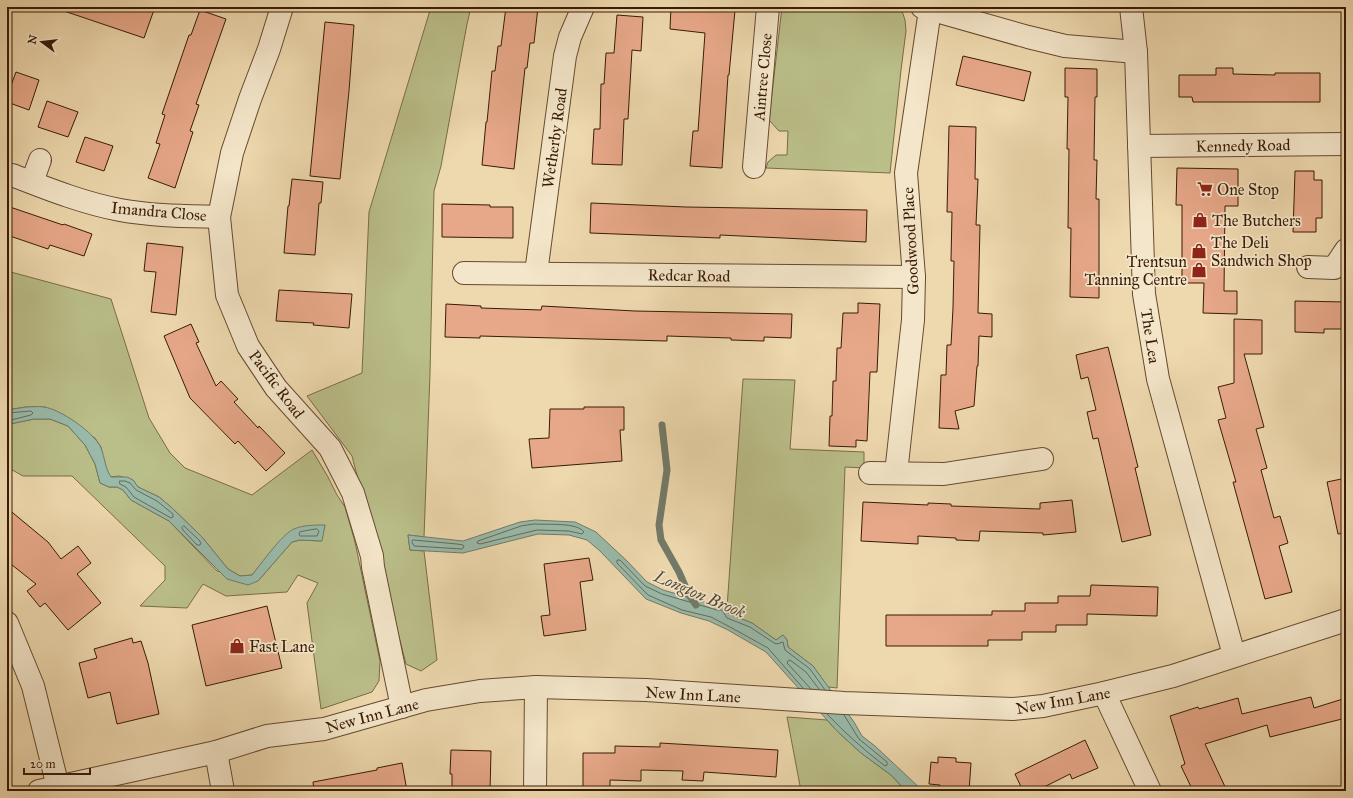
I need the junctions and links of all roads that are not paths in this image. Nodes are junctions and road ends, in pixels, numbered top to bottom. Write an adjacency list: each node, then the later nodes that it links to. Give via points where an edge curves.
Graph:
1 (282, 7): 11 (street, Pacific Road, via 232,153)
2 (583, 7): 15 (street, Wetherby Road, via 565,56)
3 (768, 7): 9 (street, Aintree Close)
4 (1131, 7): 6 (street, The Lea)
5 (926, 8): 6 (street, via 1065,46); 16 (street, Goodwood Place, via 906,173)
6 (1136, 52): 8 (street, The Lea)
7 (1346, 144): 8 (street, Kennedy Road)
8 (1139, 146): 22 (street, The Lea, via 1144,294 1158,379)
9 (760, 154)
10 (40, 160): 11 (street, Imandra Close, via 22,179 72,198 121,210 162,215)
11 (219, 217): 25 (street, Pacific Road, via 227,295 248,346 276,388 330,448 353,493 372,556)
12 (1346, 250): 13 (street, via 1334,268)
13 (1308, 267)
14 (464, 273): 15 (street, Redcar Road)
15 (536, 273): 16 (street, Redcar Road)
16 (914, 277): 19 (street, Goodwood Place, via 913,320)
17 (1042, 459): 19 (street, via 944,474)
18 (870, 473): 19 (street)
19 (896, 474)
20 (1346, 620): 22 (street, New Inn Lane)
21 (7, 623): 27 (street, via 33,686)
22 (1234, 655): 24 (street, New Inn Lane, via 1173,676)
23 (536, 687): 24 (street, New Inn Lane, via 646,690 844,703 1013,709); 25 (street, New Inn Lane, via 480,691 426,700); 29 (street)
24 (1104, 694): 30 (street)
25 (402, 707): 26 (street, New Inn Lane, via 324,729 267,736)
26 (216, 752): 27 (street, New Inn Lane); 28 (street)
27 (48, 789)
28 (223, 791)
29 (534, 791)
30 (1150, 791)

